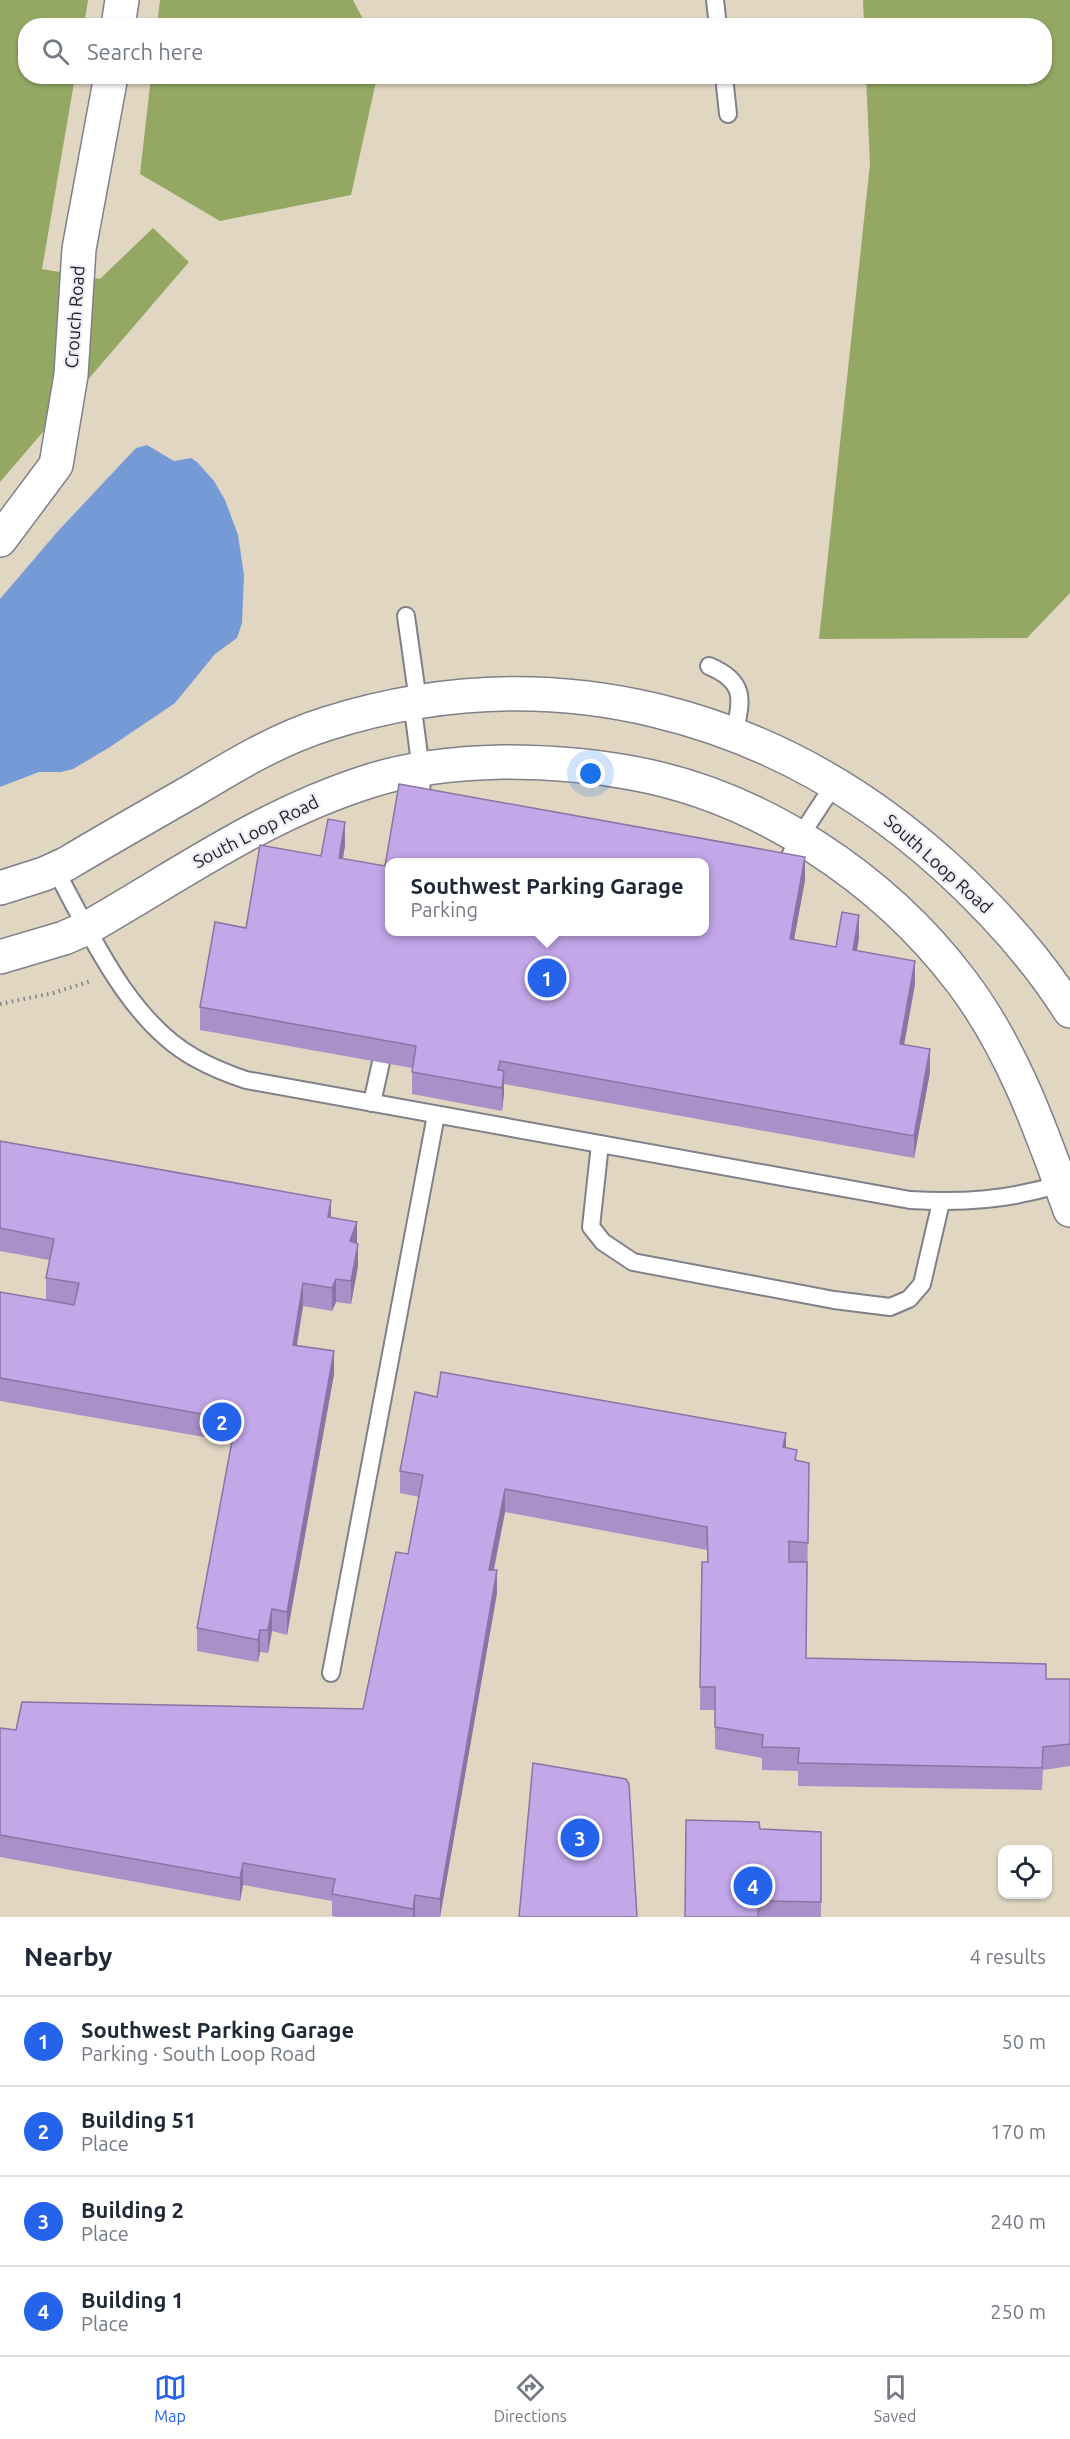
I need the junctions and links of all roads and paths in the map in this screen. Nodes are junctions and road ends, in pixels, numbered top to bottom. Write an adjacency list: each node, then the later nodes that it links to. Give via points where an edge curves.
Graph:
1 (122, 0): 3 (street)
2 (715, 0): 4 (lane)
3 (119, 18)
4 (717, 18)
5 (110, 84): 8 (street, Crouch Road, via 80,249 71,375 56,465)
6 (725, 84): 7 (lane)
7 (728, 114)
8 (0, 540)
9 (406, 616): 11 (lane)
10 (709, 666): 12 (lane, via 726,673 738,690 741,707)
11 (415, 702): 12 (street, South Loop Road, via 492,694 587,699 656,710); 13 (lane); 17 (street, South Loop Road, via 325,724 276,744)
12 (734, 733): 14 (street, South Loop Road)
13 (421, 770): 15 (lane); 16 (street, South Loop Road, via 475,763 538,762 634,773 721,800); 20 (street, South Loop Road, via 376,779 301,805 237,838)
14 (835, 783): 16 (lane); 24 (street, South Loop Road, via 898,826 965,884 1015,935)
15 (422, 811)
16 (799, 838): 18 (lane); 29 (street, South Loop Road, via 876,892 962,982 1024,1089)
17 (55, 869): 19 (street, South Loop Road); 20 (lane)
18 (781, 875)
19 (0, 888)
20 (87, 928): 21 (street, South Loop Road); 22 (lane)
21 (0, 957)
22 (114, 974): 23 (path); 26 (lane, via 134,1005 193,1058 246,1080)
23 (0, 1004)
24 (1070, 1011)
25 (381, 1062): 26 (lane)
26 (372, 1103): 27 (lane)
27 (436, 1115): 28 (lane); 31 (lane)
28 (600, 1144): 30 (lane, via 910,1200); 30 (lane, via 591,1227 603,1242 633,1262 834,1300 891,1307 909,1299 922,1284)
29 (1065, 1197): 30 (lane, via 1031,1194)
30 (941, 1202)
31 (331, 1673)

